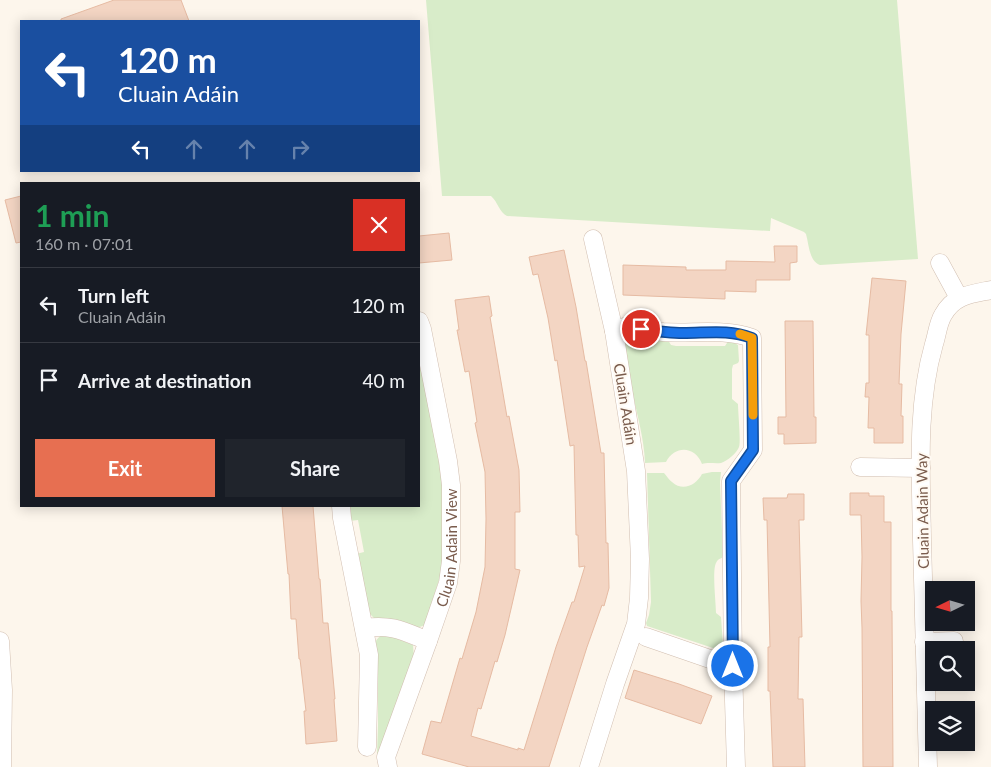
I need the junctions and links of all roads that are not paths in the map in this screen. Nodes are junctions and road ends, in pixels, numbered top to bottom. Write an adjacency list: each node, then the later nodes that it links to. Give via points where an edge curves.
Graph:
1 (593, 239): 6 (street, Cluain Adáin)
2 (940, 263): 4 (street)
3 (991, 290): 4 (street)
4 (959, 298): 8 (street, Cluain Adain Way, via 941,317 928,365 921,424)
5 (420, 324): 13 (street, Cluain Adain View, via 451,485 448,583)
6 (614, 331): 15 (street, via 628,326 660,332 739,333 752,338 753,450 731,481); 19 (street, Cluain Adáin, via 636,471 639,598 636,624)
7 (860, 468): 8 (street)
8 (921, 468): 14 (street, Cluain Adain Way)
9 (341, 507): 10 (street)
10 (364, 628): 13 (street, via 392,627); 16 (street, via 369,655)
11 (646, 637): 15 (street)
12 (0, 641): 17 (street)
13 (428, 641): 18 (street, Cluain Adain View, via 386,757)
14 (924, 642): 21 (street, Cluain Adain Way)
15 (733, 666): 20 (street)
16 (367, 747)
17 (2, 767)
18 (388, 767)
19 (589, 767)
20 (736, 767)
21 (928, 767)

